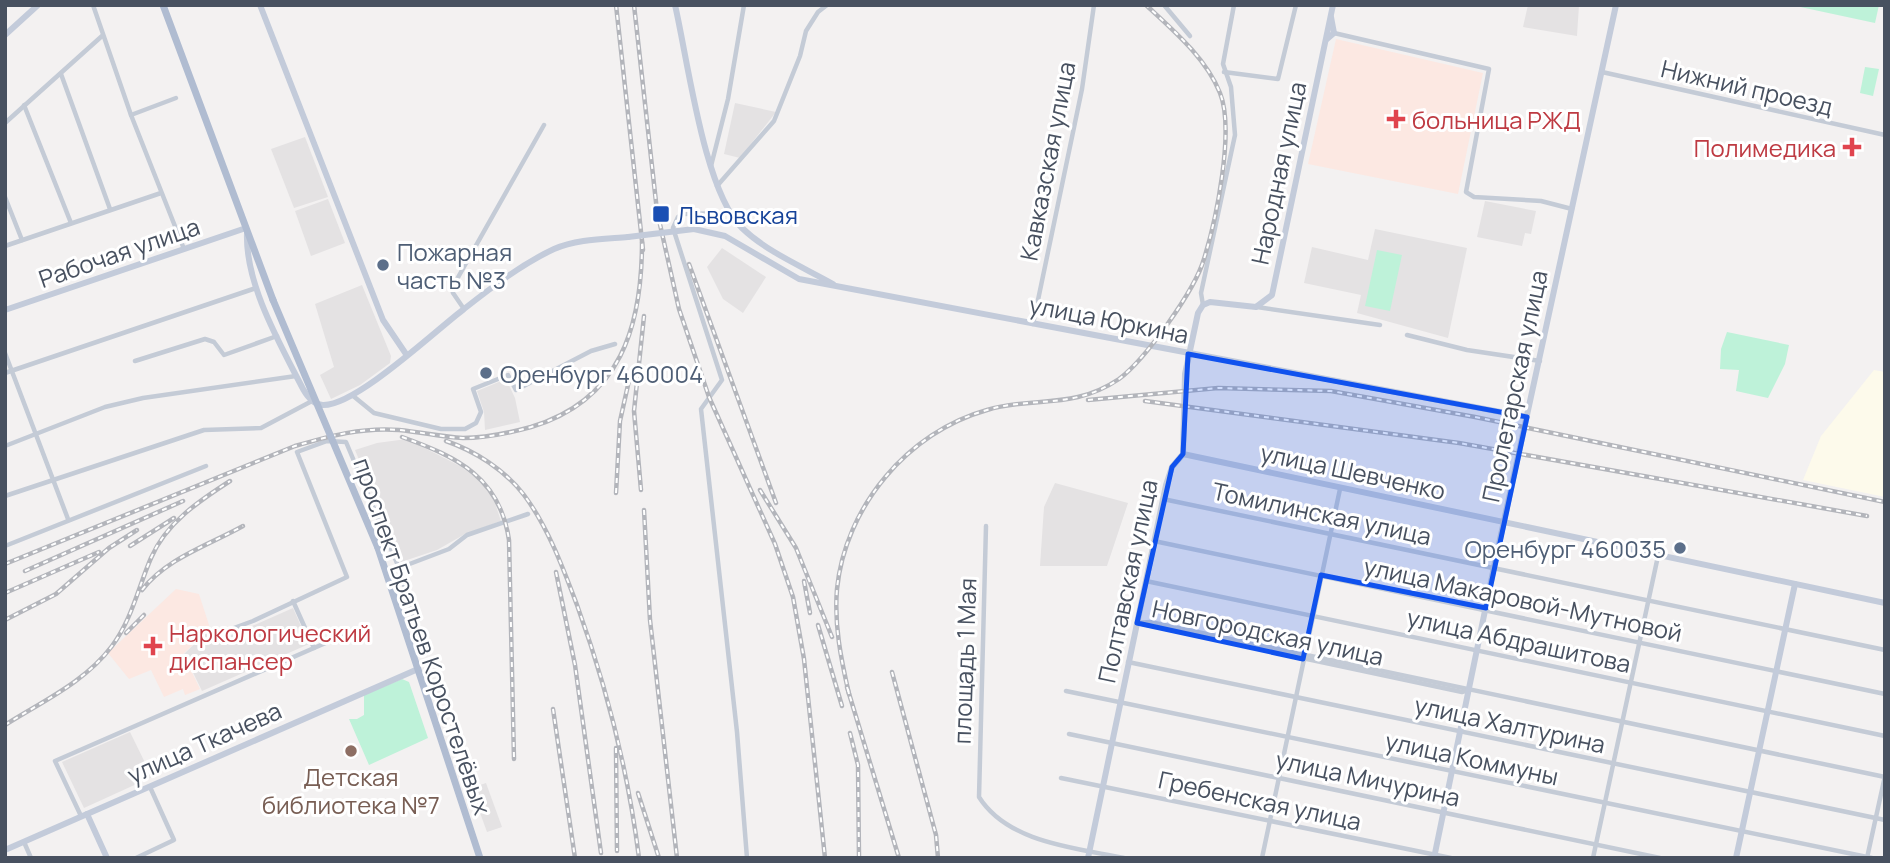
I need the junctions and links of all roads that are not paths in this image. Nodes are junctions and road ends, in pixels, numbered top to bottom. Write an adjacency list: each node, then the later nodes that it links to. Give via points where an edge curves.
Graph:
1 (38, 5): 16 (main road)
2 (93, 5): 17 (street)
3 (163, 5): 37 (main road, проспект Братьев Коростелёвых)
4 (260, 5): 57 (main road, via 383,320)
5 (675, 5): 29 (main road)
6 (744, 5): 29 (street)
7 (827, 5): 30 (street, via 806,31 774,121)
8 (1094, 5): 51 (street, Кавказская улица, via 1083,89)
9 (1234, 5): 20 (street)
10 (1296, 5): 20 (street, via 1280,77 1274,80)
11 (1333, 5): 14 (main road, Народная улица)
12 (1616, 5): 21 (main road, Пролетарская улица)
13 (1167, 6): 18 (street)
14 (1331, 17): 15 (main road, Народная улица); 19 (main road, Народная улица)
15 (1334, 33): 19 (main road); 34 (street, via 1489,69 1466,191 1474,197 1541,201)
16 (5, 35)
17 (102, 36): 22 (street); 25 (street)
18 (1190, 36)
19 (1327, 39): 48 (main road, Народная улица, via 1272,295)
20 (1224, 72): 47 (street, Полтавская улица, via 1231,87 1235,135 1201,293)
21 (1602, 72): 28 (street, Нижний проезд); 34 (main road, Пролетарская улица)
22 (61, 74): 24 (street); 33 (street)
23 (176, 98): 25 (street)
24 (24, 105): 26 (street); 36 (street)
25 (131, 115): 31 (street)
26 (5, 123)
27 (544, 125): 49 (street, via 453,288)
28 (1885, 135)
29 (711, 167): 30 (main road)
30 (716, 186): 35 (main road)
31 (161, 192): 33 (street); 40 (street)
32 (5, 197): 38 (street)
33 (110, 209): 36 (street)
34 (1573, 209): 60 (main road, Пролетарская улица)
35 (729, 213): 42 (main road, via 751,236); 146 (street, via 683,214 673,228 722,380 701,409)
36 (71, 223): 38 (street)
37 (247, 231): 40 (main road, Рабочая улица); 41 (main road, проспект Братьев Коростелёвых); 43 (main road, проспект Братьев Коростелёвых)
38 (22, 240): 39 (street)
39 (5, 246)
40 (184, 250): 50 (main road, Рабочая улица)
41 (257, 258): 43 (main road); 98 (main road, проспект Братьев Коростелёвых, bridge, via 378,548)
42 (793, 261): 44 (main road, via 792,272); 45 (main road)
43 (248, 262): 46 (main road, проспект Братьев Коростелёвых)
44 (785, 273): 45 (main road, улица Юркина); 49 (main road, улица Юркина, bridge, via 725,236 694,229 554,249)
45 (838, 286): 51 (main road, улица Юркина)
46 (256, 288): 54 (main road, проспект Братьев Коростелёвых); 61 (street)
47 (1203, 305): 48 (main road, via 1217,302); 58 (main road, Полтавская улица)
48 (1256, 307): 52 (street)
49 (464, 309): 57 (main road)
50 (5, 310)
51 (1033, 324): 58 (main road, улица Юркина)
52 (1380, 325)
53 (1407, 335): 60 (street)
54 (278, 336): 59 (street, via 224,355 214,342 205,339); 63 (main road, проспект Братьев Коростелёвых)
55 (615, 344): 64 (street, via 591,351 516,390 508,375 473,389 481,412 476,423 465,429 441,429 374,413)
56 (5, 353): 61 (street)
57 (406, 354): 64 (main road)
58 (1188, 354): 66 (main road, улица Юркина); 69 (main road, Полтавская улица)
59 (135, 361)
60 (1540, 361): 66 (main road, Пролетарская улица)
61 (12, 371): 62 (street); 67 (street)
62 (5, 373)
63 (297, 376): 65 (main road, проспект Братьев Коростелёвых); 67 (street, via 143,398)
64 (351, 394): 65 (main road, via 326,405)
65 (312, 401): 71 (street, via 261,429 204,430)
66 (1527, 417): 77 (main road, Пролетарская улица)
67 (38, 433): 68 (street); 71 (street)
68 (5, 446)
69 (1183, 454): 72 (main road, улица Шевченко); 74 (main road, Полтавская улица, via 1172,467)
70 (206, 466): 76 (street)
71 (55, 481): 73 (street); 76 (street)
72 (1340, 489): 77 (main road, улица Шевченко); 79 (street)
73 (5, 496)
74 (1163, 499): 79 (street, Томилинская улица); 80 (main road, Полтавская улица)
75 (528, 514): 84 (street)
76 (68, 519): 81 (street)
77 (1504, 523): 82 (main road, улица Шевченко); 83 (main road, Пролетарская улица)
78 (986, 526): 139 (street, площадь 1 Мая, via 979,797 989,810 1022,833)
79 (1330, 533): 83 (street, Томилинская улица); 85 (street)
80 (1154, 541): 85 (street, улица Макаровой-Мутновой); 86 (main road, Полтавская улица)
81 (5, 546)
82 (1658, 556): 87 (main road, улица Шевченко); 88 (street)
83 (1494, 567): 88 (street, Томилинская улица); 91 (main road, Пролетарская улица)
84 (398, 568): 89 (street, via 346,442 327,441 297,452 347,577); 98 (street, via 418,630)
85 (1321, 575): 91 (street, улица Макаровой-Мутновой); 92 (street)
86 (1146, 581): 92 (street, улица Абдрашитова); 93 (main road, Полтавская улица)
87 (1795, 584): 90 (main road, улица Шевченко); 94 (main road)
88 (1648, 599): 94 (street, Томилинская улица); 97 (street)
89 (293, 601): 96 (street); 99 (street)
90 (1885, 603)
91 (1486, 608): 97 (street, улица Макаровой-Мутновой); 100 (main road, Пролетарская улица)
92 (1312, 614): 100 (street, улица Абдрашитова); 102 (street)
93 (1137, 623): 102 (street, Новгородская улица); 103 (street, Новгородская улица); 104 (main road, Полтавская улица)
94 (1786, 629): 101 (street, Томилинская улица); 106 (main road)
95 (356, 630): 99 (street)
96 (223, 632)
97 (1638, 641): 106 (street, улица Макаровой-Мутновой); 107 (street)
98 (410, 644): 105 (main road, проспект Братьев Коростелёвых)
99 (314, 648): 131 (street, via 55,761)
100 (1477, 649): 107 (street, улица Абдрашитова); 108 (main road, Пролетарская улица)
101 (1885, 650)
102 (1304, 653): 103 (street); 108 (street, Новгородская улица)
103 (1303, 659): 108 (street, Новгородская улица); 111 (street)
104 (1128, 662): 111 (street, улица Халтурина); 112 (main road, Полтавская улица)
105 (418, 669): 127 (main road, улица Ткачева); 145 (main road, проспект Братьев Коростелёвых)
106 (1777, 671): 110 (street, улица Макаровой-Мутновой); 113 (main road)
107 (1629, 681): 113 (street, улица Абдрашитова); 114 (street)
108 (1469, 690): 114 (street, Новгородская улица); 115 (main road, Пролетарская улица)
109 (1066, 691): 112 (street, улица Коммуны)
110 (1885, 694)
111 (1296, 696): 115 (street, улица Халтурина); 118 (street)
112 (1120, 703): 118 (street, улица Коммуны); 119 (main road, Полтавская улица)
113 (1768, 710): 117 (street, улица Абдрашитова); 120 (main road)
114 (1620, 722): 120 (street, Новгородская улица); 121 (street)
115 (1460, 732): 121 (street, улица Халтурина); 122 (main road, Пролетарская улица)
116 (1069, 734): 119 (street, улица Мичурина)
117 (1885, 736)
118 (1287, 737): 122 (street, улица Коммуны); 124 (street)
119 (1112, 743): 124 (street, улица Мичурина); 126 (main road, Полтавская улица)
120 (1759, 750): 123 (street, Новгородская улица); 128 (main road)
121 (1612, 763): 128 (street, улица Халтурина); 129 (street)
122 (1451, 771): 129 (street, улица Коммуны); 130 (main road, Пролетарская улица)
123 (1885, 776): 132 (street)
124 (1279, 777): 130 (street, улица Мичурина); 133 (street)
125 (1061, 778): 126 (street, Гребенская улица)
126 (1104, 785): 133 (street, Гребенская улица); 139 (main road, Полтавская улица)
127 (150, 787): 131 (main road, улица Ткачева); 144 (street, via 174,840)
128 (1751, 790): 132 (street, улица Халтурина); 135 (main road)
129 (1605, 803): 135 (street, улица Коммуны); 137 (street)
130 (1444, 812): 137 (street, улица Мичурина); 140 (main road, Пролетарская улица)
131 (84, 815): 136 (main road, улица Ткачева); 143 (main road)
132 (1875, 818): 134 (street, улица Халтурина); 141 (street)
133 (1270, 820): 140 (street, Гребенская улица); 148 (street)
134 (1885, 820)
135 (1741, 831): 141 (street, улица Коммуны); 152 (main road)
136 (24, 842): 138 (main road, улица Ткачева); 142 (street)
137 (1595, 845): 150 (street); 151 (street, улица Мичурина)
138 (5, 850)
139 (1089, 854): 147 (street)
140 (1434, 856): 149 (street, Гребенская улица)
141 (1869, 857)
142 (30, 858)
143 (107, 858)
144 (136, 858)
145 (480, 858)
146 (747, 858)
147 (1124, 858)
148 (1262, 858)
149 (1451, 858)
150 (1593, 858)
151 (1660, 858)
152 (1736, 858)

